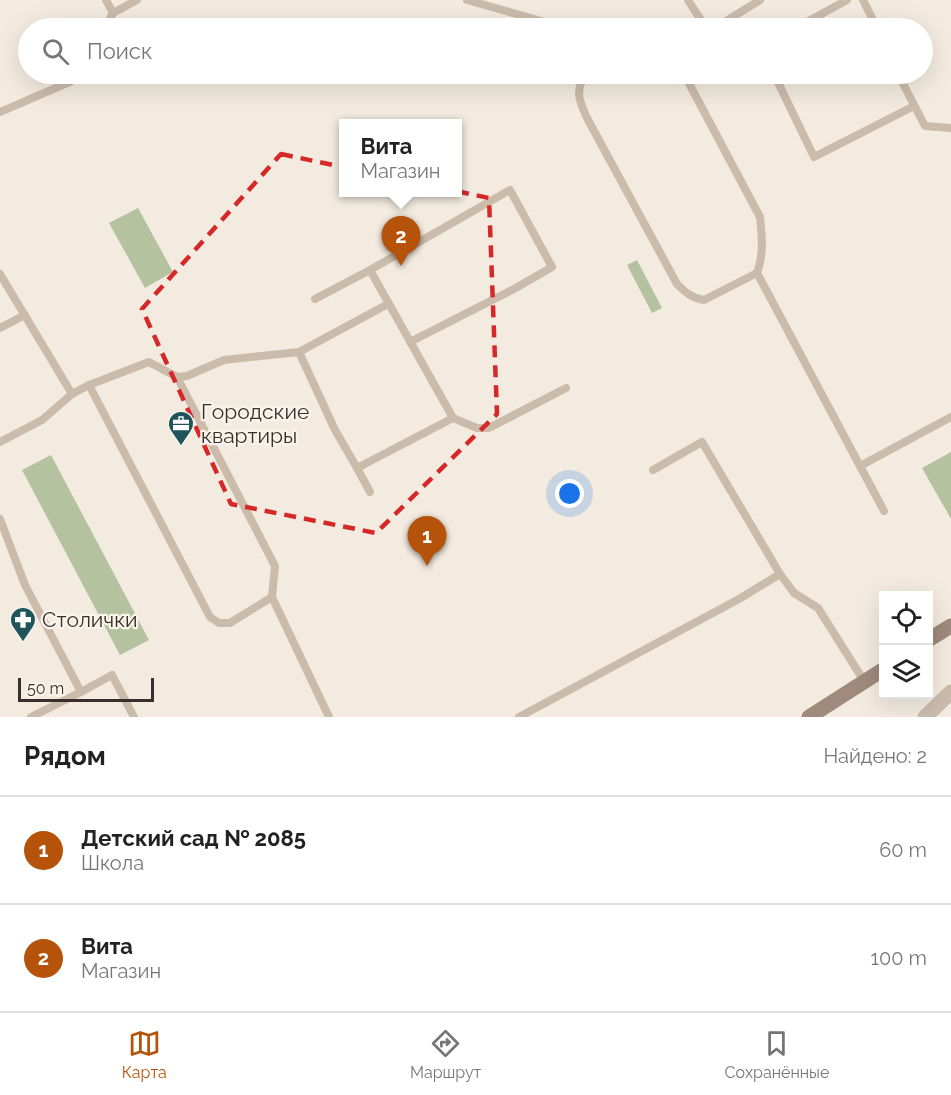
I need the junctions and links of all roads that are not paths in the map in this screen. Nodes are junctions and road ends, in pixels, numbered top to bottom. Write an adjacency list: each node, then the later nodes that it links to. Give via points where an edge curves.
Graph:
1 (106, 0): 8 (lane)
2 (137, 0): 8 (lane)
3 (467, 0): 10 (lane)
4 (688, 0): 11 (lane)
5 (760, 0): 12 (lane)
6 (847, 0): 13 (lane)
7 (863, 0): 14 (lane)
8 (112, 13): 9 (lane)
9 (110, 18)
10 (531, 18)
11 (700, 18)
12 (731, 18)
13 (814, 18)
14 (872, 18)
15 (65, 84): 21 (lane)
16 (580, 84): 24 (lane, via 578,93 584,111 686,294 704,300)
17 (689, 84): 24 (lane, via 760,217 763,242)
18 (779, 84): 20 (lane, via 814,157)
19 (903, 84): 20 (lane)
20 (914, 106): 22 (lane, via 925,126)
21 (0, 112)
22 (951, 128)
23 (370, 270): 26 (lane); 27 (lane); 30 (lane, via 510,190 552,267)
24 (757, 273): 39 (lane)
25 (0, 274): 28 (lane)
26 (315, 299)
27 (388, 304): 30 (lane); 31 (lane)
28 (25, 315): 29 (lane); 35 (lane)
29 (0, 328)
30 (410, 342): 37 (lane)
31 (299, 352): 32 (lane, via 224,360); 40 (lane)
32 (177, 377): 33 (lane, via 149,362); 46 (lane, via 275,566)
33 (89, 385): 35 (lane); 46 (lane, via 210,617 219,623 230,623)
34 (566, 388): 37 (lane, via 489,428 477,428)
35 (72, 394): 38 (lane, via 42,420)
36 (951, 417): 39 (lane)
37 (453, 418): 40 (lane)
38 (0, 442)
39 (860, 466): 43 (lane)
40 (357, 468): 42 (lane)
41 (653, 470): 45 (lane, via 702,442)
42 (370, 492)
43 (884, 511)
44 (0, 519): 51 (lane, via 25,585)
45 (780, 574): 50 (lane, via 794,593 818,608); 56 (lane)
46 (272, 597): 55 (lane)
47 (951, 626): 48 (main road)
48 (933, 637)
49 (879, 672): 50 (main road)
50 (864, 681): 57 (main road)
51 (81, 692): 53 (lane); 54 (lane, via 112,675)
52 (951, 692): 58 (street)
53 (31, 717)
54 (134, 717)
55 (329, 717)
56 (519, 717)
57 (808, 717)
58 (925, 717)

